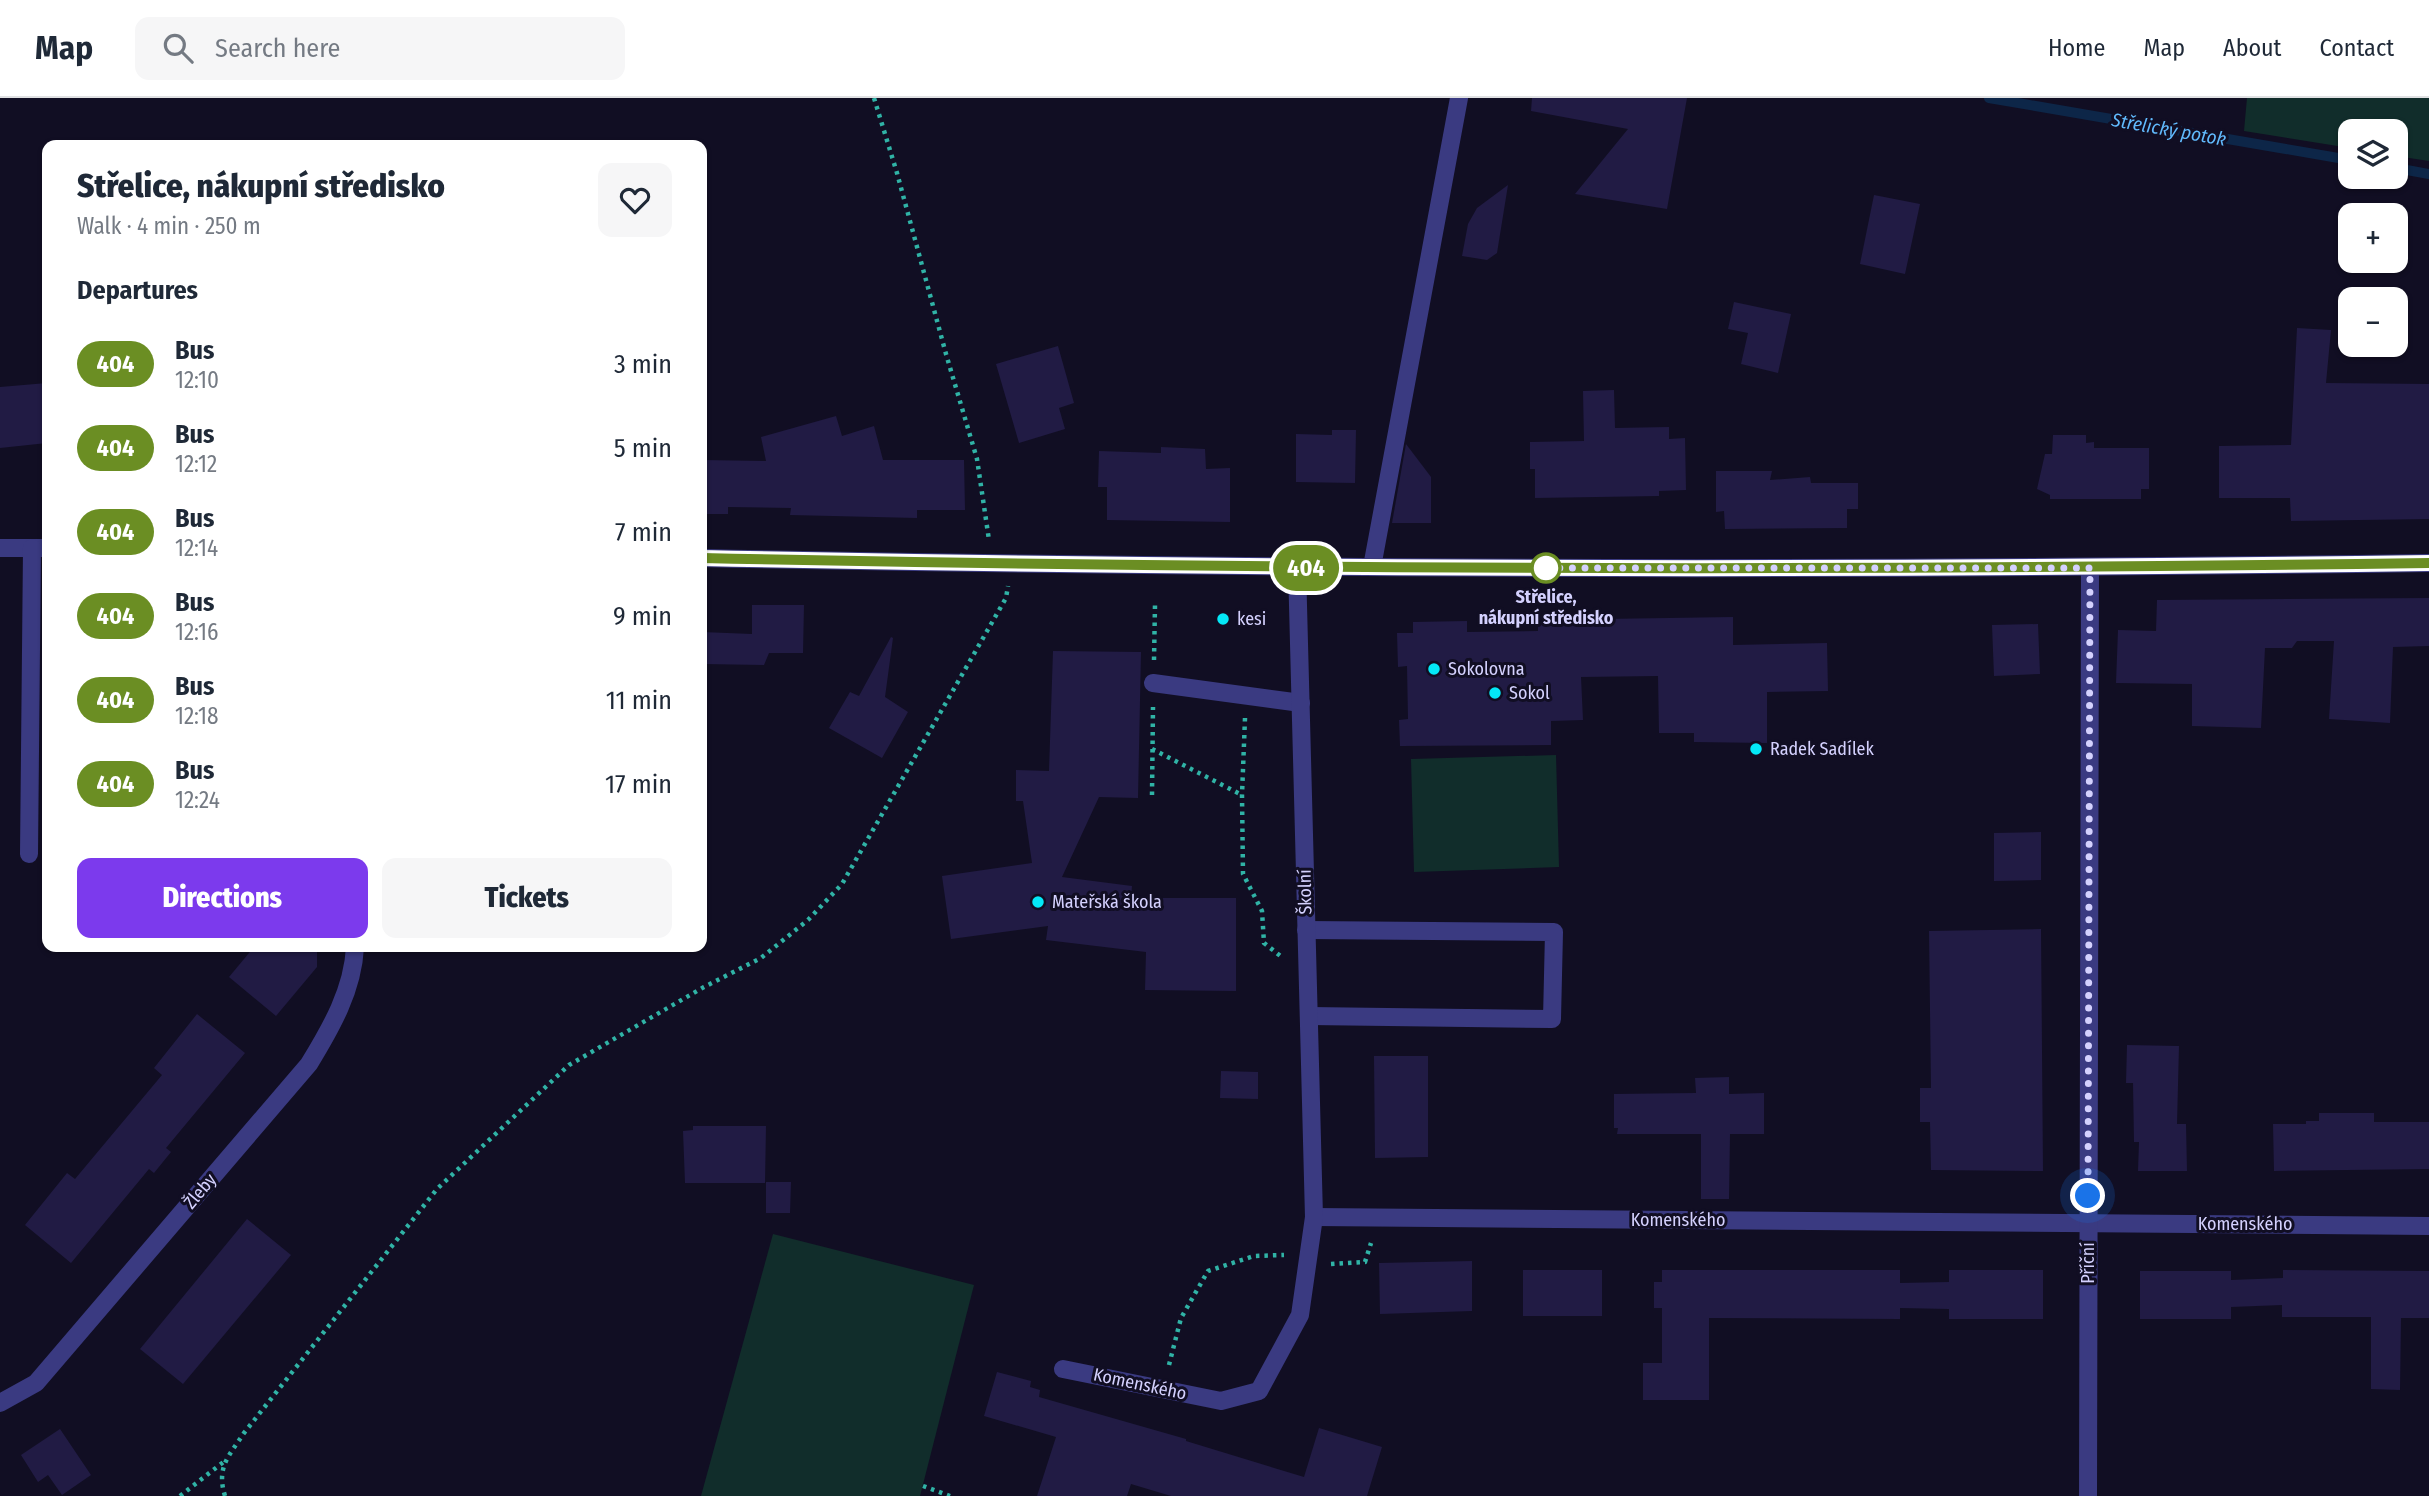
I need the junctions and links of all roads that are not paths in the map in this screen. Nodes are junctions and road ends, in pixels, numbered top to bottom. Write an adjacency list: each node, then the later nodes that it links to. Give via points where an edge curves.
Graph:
1 (1459, 98): 6 (street)
2 (0, 548): 3 (street)
3 (40, 548): 11 (street)
4 (707, 558): 7 (street)
5 (2429, 563): 8 (street)
6 (1372, 567): 7 (street); 8 (street)
7 (1297, 568): 10 (street, Školní)
8 (2090, 568): 16 (street, Příční)
9 (1153, 683): 10 (street)
10 (1301, 703): 12 (street, Školní)
11 (29, 854)
12 (1306, 930): 14 (street, Školní); 14 (street, via 1554,932 1552,1019)
13 (355, 952): 19 (street, Žleby, via 337,1018 309,1064 36,1383)
14 (1308, 1016): 15 (street, Školní)
15 (1314, 1217): 16 (street, Komenského); 18 (street, Komenského, via 1300,1315 1259,1391 1222,1401)
16 (2088, 1223): 17 (street, Komenského); 20 (street, Příční)
17 (2429, 1226)
18 (1063, 1368)
19 (0, 1403)
20 (2088, 1496)

